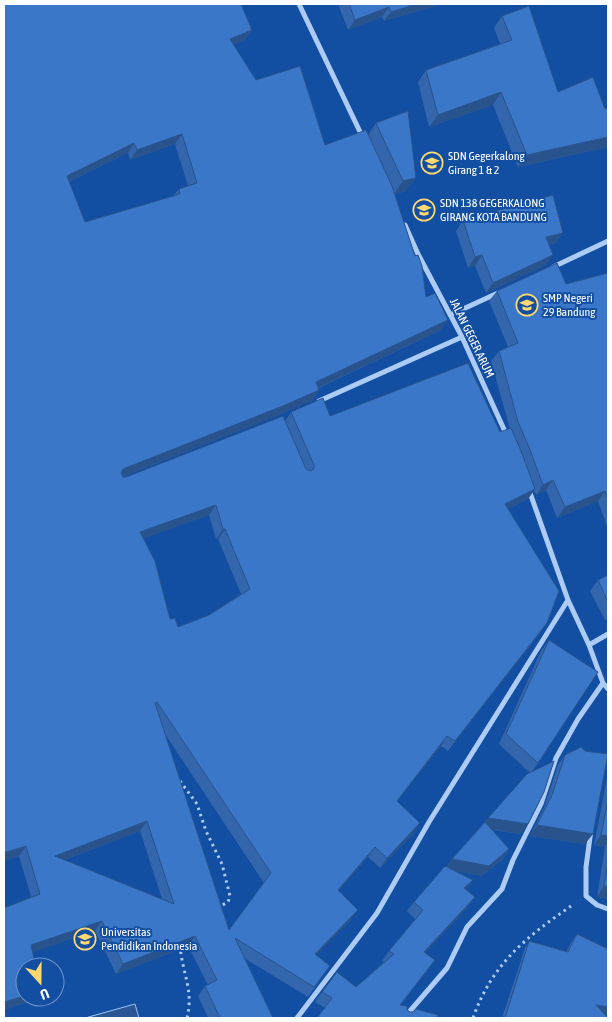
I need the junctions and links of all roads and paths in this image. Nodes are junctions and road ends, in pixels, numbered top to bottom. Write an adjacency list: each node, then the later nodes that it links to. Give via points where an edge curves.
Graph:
1 (299, 4): 2 (street)
2 (366, 144)
3 (403, 221): 7 (street, JALAN GEGER ARUM)
4 (608, 241): 5 (street)
5 (547, 270)
6 (503, 290): 7 (street)
7 (450, 315): 8 (street, JALAN GEGER ARUM)
8 (462, 337): 9 (street); 10 (street, JALAN GEGER ARUM)
9 (313, 404)
10 (510, 441)
11 (527, 485): 12 (street)
12 (568, 600): 14 (street); 24 (street, via 429,822 377,913)
13 (608, 634): 14 (street)
14 (589, 645): 15 (street)
15 (603, 683): 16 (street); 25 (street, via 556,758 541,804 502,889 467,927 447,968)
16 (608, 688)
17 (179, 780): 21 (path, via 197,804 222,864 230,896 228,902)
18 (593, 822): 19 (street, via 586,867)
19 (586, 896): 20 (street); 26 (path, via 516,947 490,981)
20 (608, 909)
21 (213, 910)
22 (182, 938): 23 (path, via 181,961 189,989)
23 (188, 1018)
24 (297, 1018)
25 (404, 1018)
26 (473, 1018)

